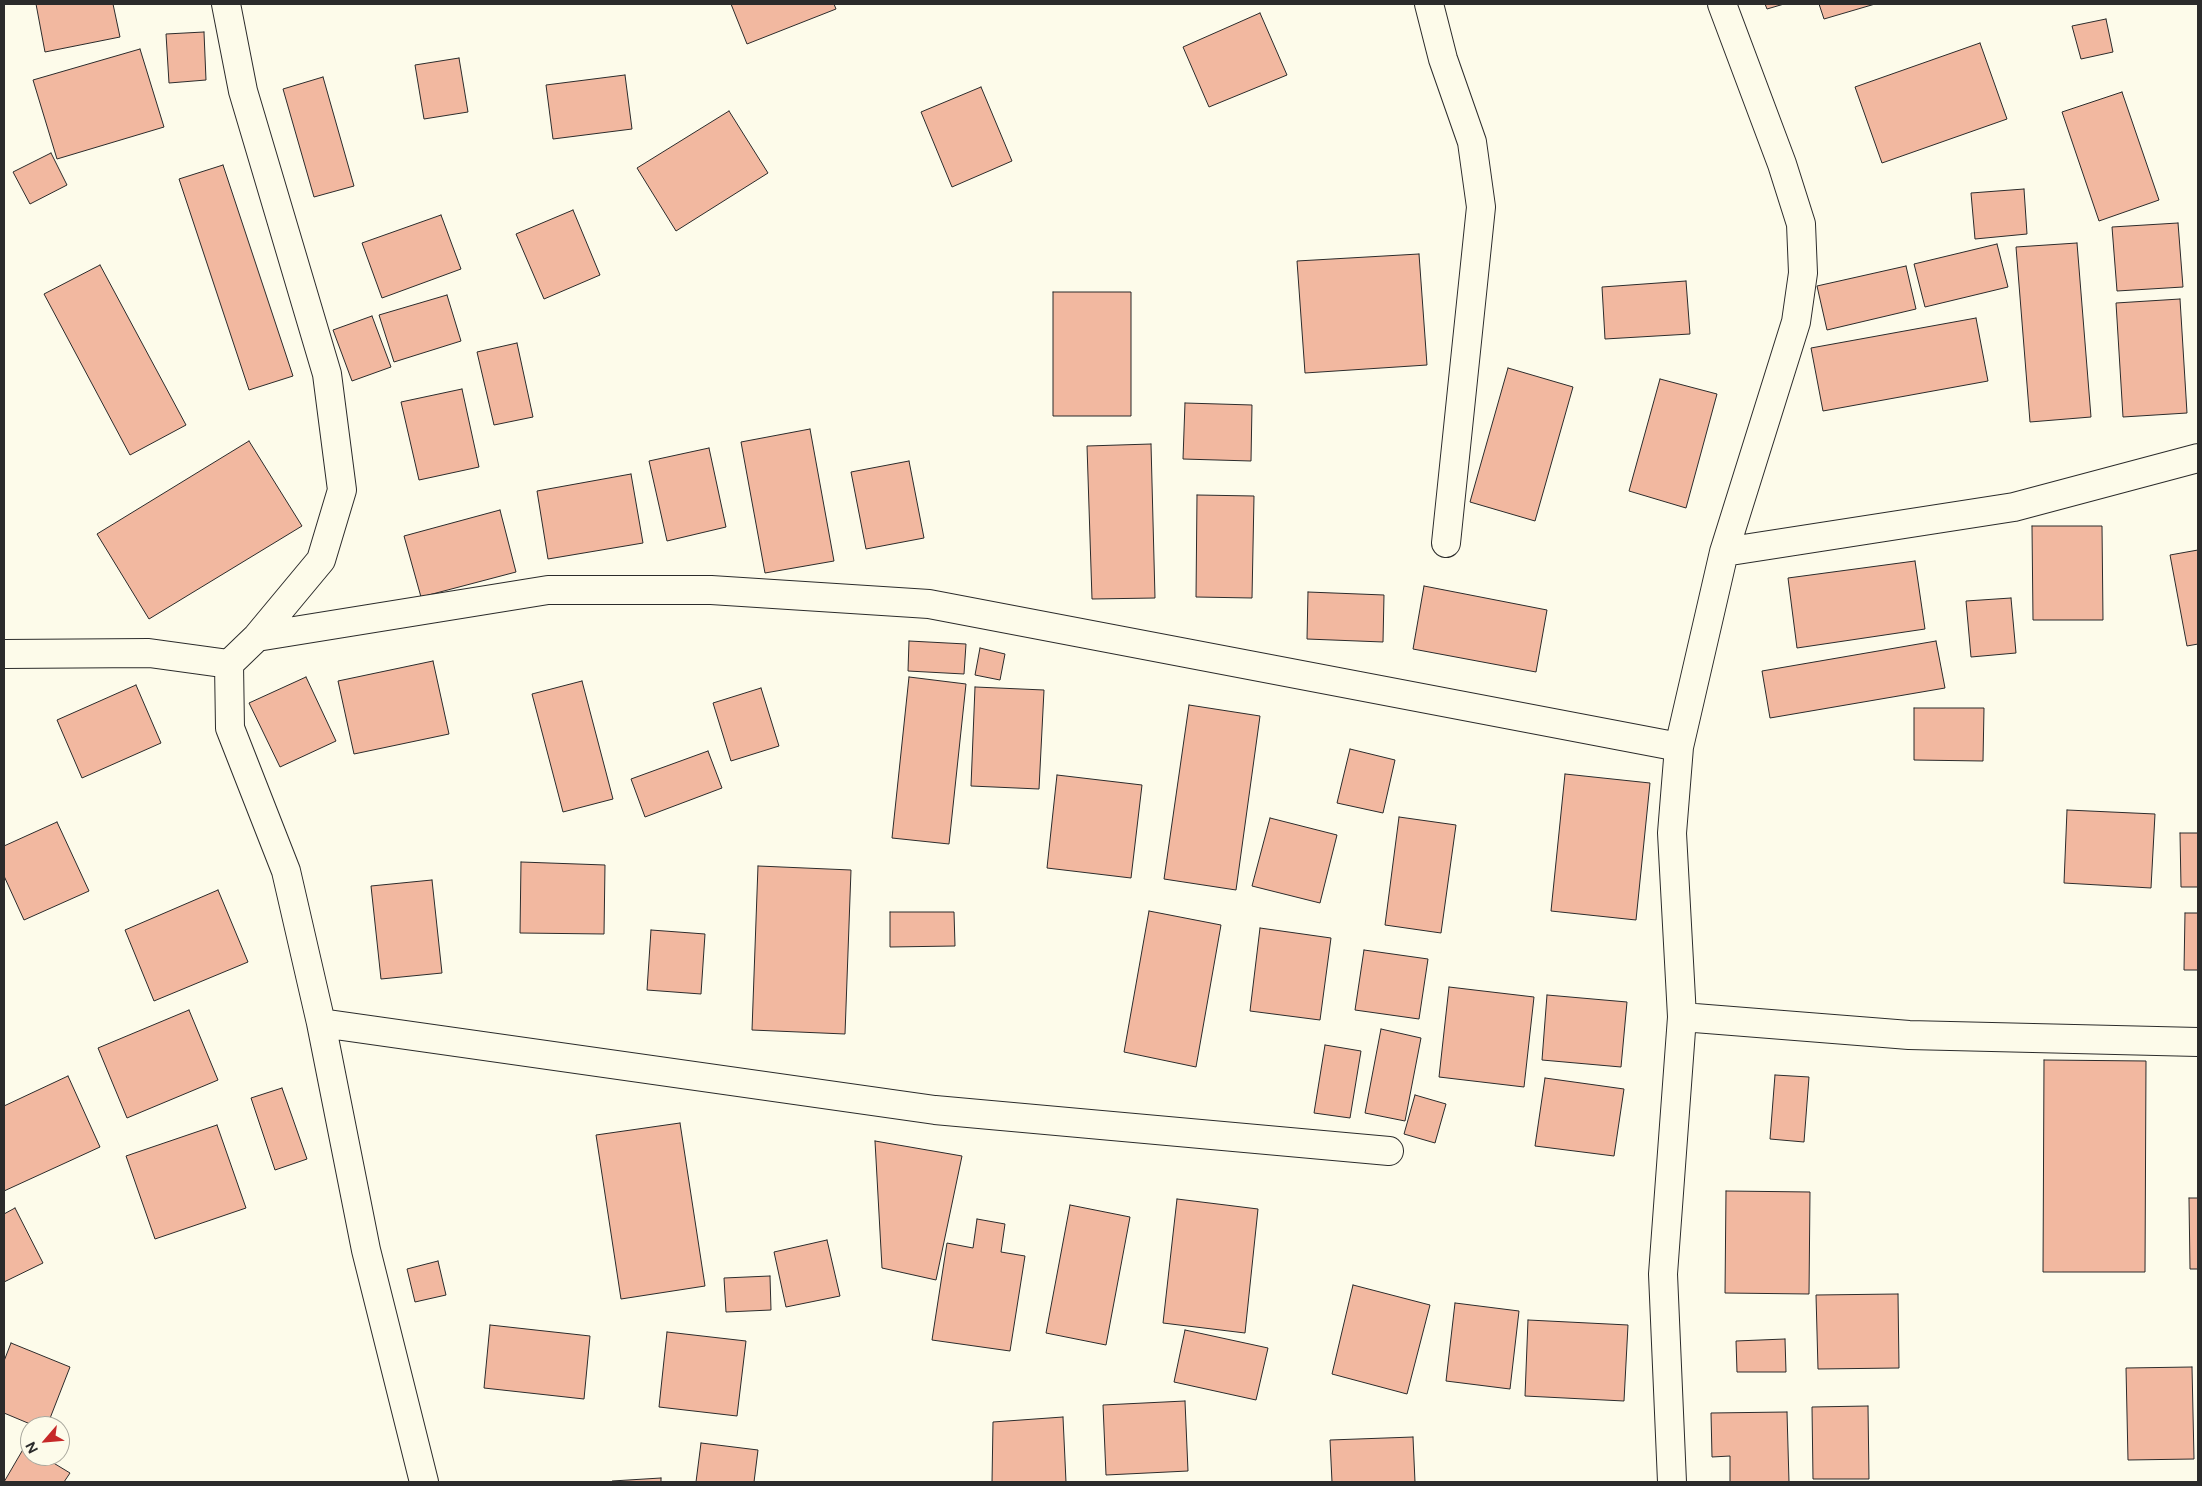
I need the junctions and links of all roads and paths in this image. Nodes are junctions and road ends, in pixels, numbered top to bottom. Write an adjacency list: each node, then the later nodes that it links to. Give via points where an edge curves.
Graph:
1 (226, 4): 7 (street, via 243,91 327,374 342,490 321,560)
2 (1429, 4): 5 (street, via 1443,59 1472,142 1481,207)
3 (1722, 4): 6 (street, via 1782,164 1800,224 1803,273 1796,322)
4 (2198, 458): 6 (street, via 2014,507)
5 (1446, 543)
6 (1724, 552): 10 (street)
7 (257, 637): 9 (street); 10 (street, via 548,590 711,590 929,604)
8 (4, 654): 9 (street, via 149,653)
9 (229, 664): 12 (street, via 230,728 286,871)
10 (1680, 748): 11 (street, via 1672,833)
11 (1682, 1017): 13 (street, via 1910,1035); 16 (street, via 1663,1274)
12 (321, 1023): 14 (street, via 935,1110); 15 (street, via 366,1250)
13 (2198, 1042)
14 (1389, 1151)
15 (424, 1482)
16 (1672, 1482)

